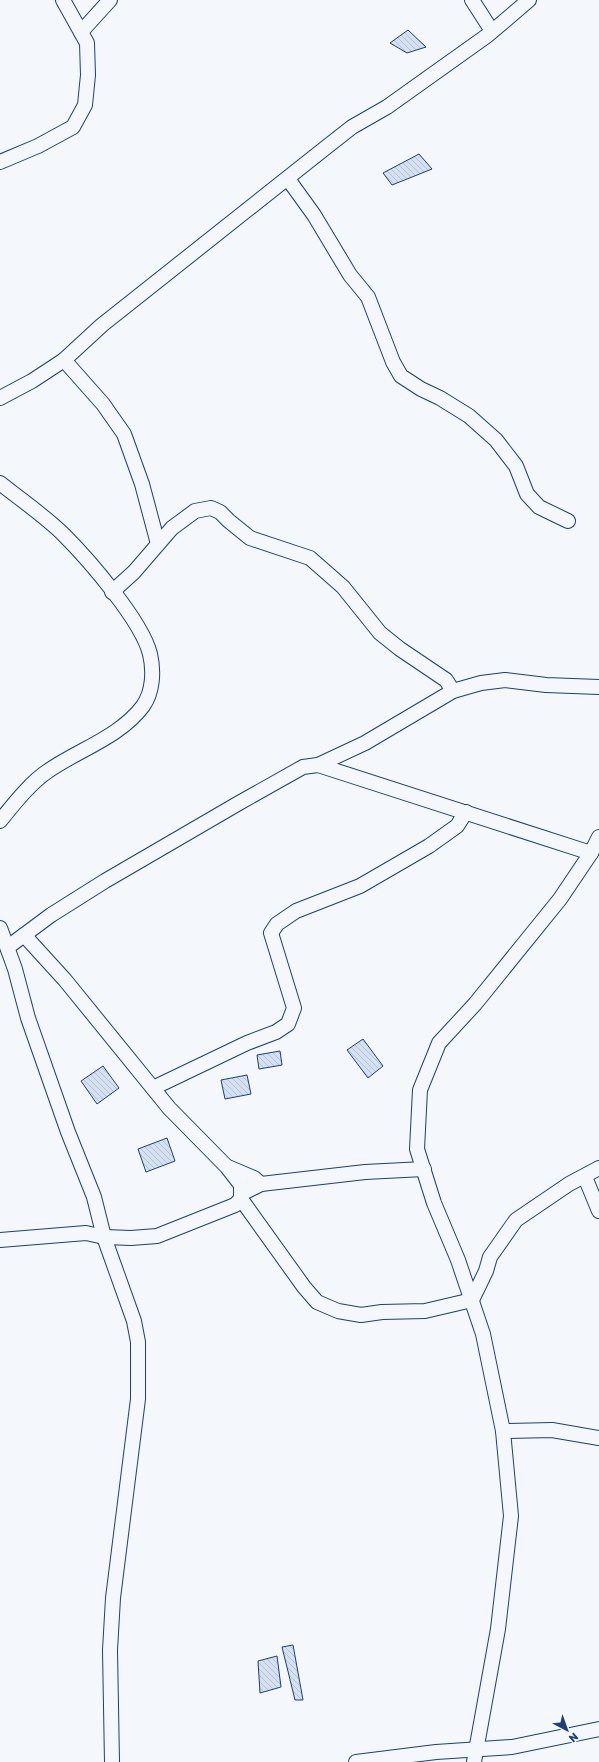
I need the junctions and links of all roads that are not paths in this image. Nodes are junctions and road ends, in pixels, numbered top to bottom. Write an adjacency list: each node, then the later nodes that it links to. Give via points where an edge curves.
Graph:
1 (63, 0): 6 (street)
2 (110, 0): 6 (street)
3 (472, 0): 5 (street)
4 (529, 0): 5 (street)
5 (492, 31): 8 (street, via 387,107 352,127)
6 (81, 32): 7 (street, via 87,43 88,75 85,105 73,127 38,146)
7 (0, 162)
8 (288, 179): 9 (street, via 108,321); 12 (street, via 314,214 350,275 368,297 401,376 468,416 496,440 516,466 527,494 539,507)
9 (64, 360): 10 (street); 13 (street, via 103,404 124,434 142,484)
10 (0, 398)
11 (0, 483): 14 (street, via 63,534)
12 (568, 521)
13 (158, 544): 14 (street, via 134,572); 16 (street, via 172,528 195,511 211,508 220,512 250,538 310,558 342,587 380,633 446,680)
14 (112, 592): 19 (street, via 141,631 150,654 152,684 143,706 120,728 47,771)
15 (599, 687): 16 (street, via 505,680 481,683)
16 (454, 691): 17 (street, via 365,742)
17 (318, 765): 18 (street); 23 (street, via 303,767 239,803 105,881)
18 (466, 812): 21 (street); 25 (street, via 457,826 429,846 360,886 296,911 278,924 271,933 294,1008 288,1024 276,1032 246,1043)
19 (0, 821)
20 (599, 837): 21 (street)
21 (591, 853): 28 (street, via 560,899 475,1004 439,1043 420,1090 417,1149)
22 (0, 928): 24 (street)
23 (24, 935): 24 (street); 25 (street, via 65,980)
24 (8, 947): 33 (street, via 28,1018 94,1197)
25 (153, 1088): 26 (street)
26 (227, 1167): 30 (street, via 254,1178); 31 (street, via 240,1185)
27 (599, 1168): 29 (street)
28 (424, 1170): 30 (street, via 365,1172); 35 (street, via 434,1203)
29 (585, 1177): 32 (street); 35 (street, via 569,1184 516,1220 490,1257)
30 (261, 1184): 31 (street)
31 (241, 1197): 33 (street, via 235,1205 157,1236); 35 (street, via 317,1302 338,1311 361,1315 425,1311)
32 (599, 1211)
33 (104, 1237): 34 (street, via 86,1233); 40 (street, via 134,1321 138,1342 138,1399 113,1598 110,1650)
34 (0, 1240)
35 (472, 1300): 36 (street, via 483,1334)
36 (503, 1431): 37 (street, via 552,1430); 39 (street, via 511,1516 498,1629)
37 (599, 1438)
38 (599, 1729): 39 (street)
39 (475, 1756): 41 (street, via 436,1752)
40 (112, 1762)
41 (356, 1762)

